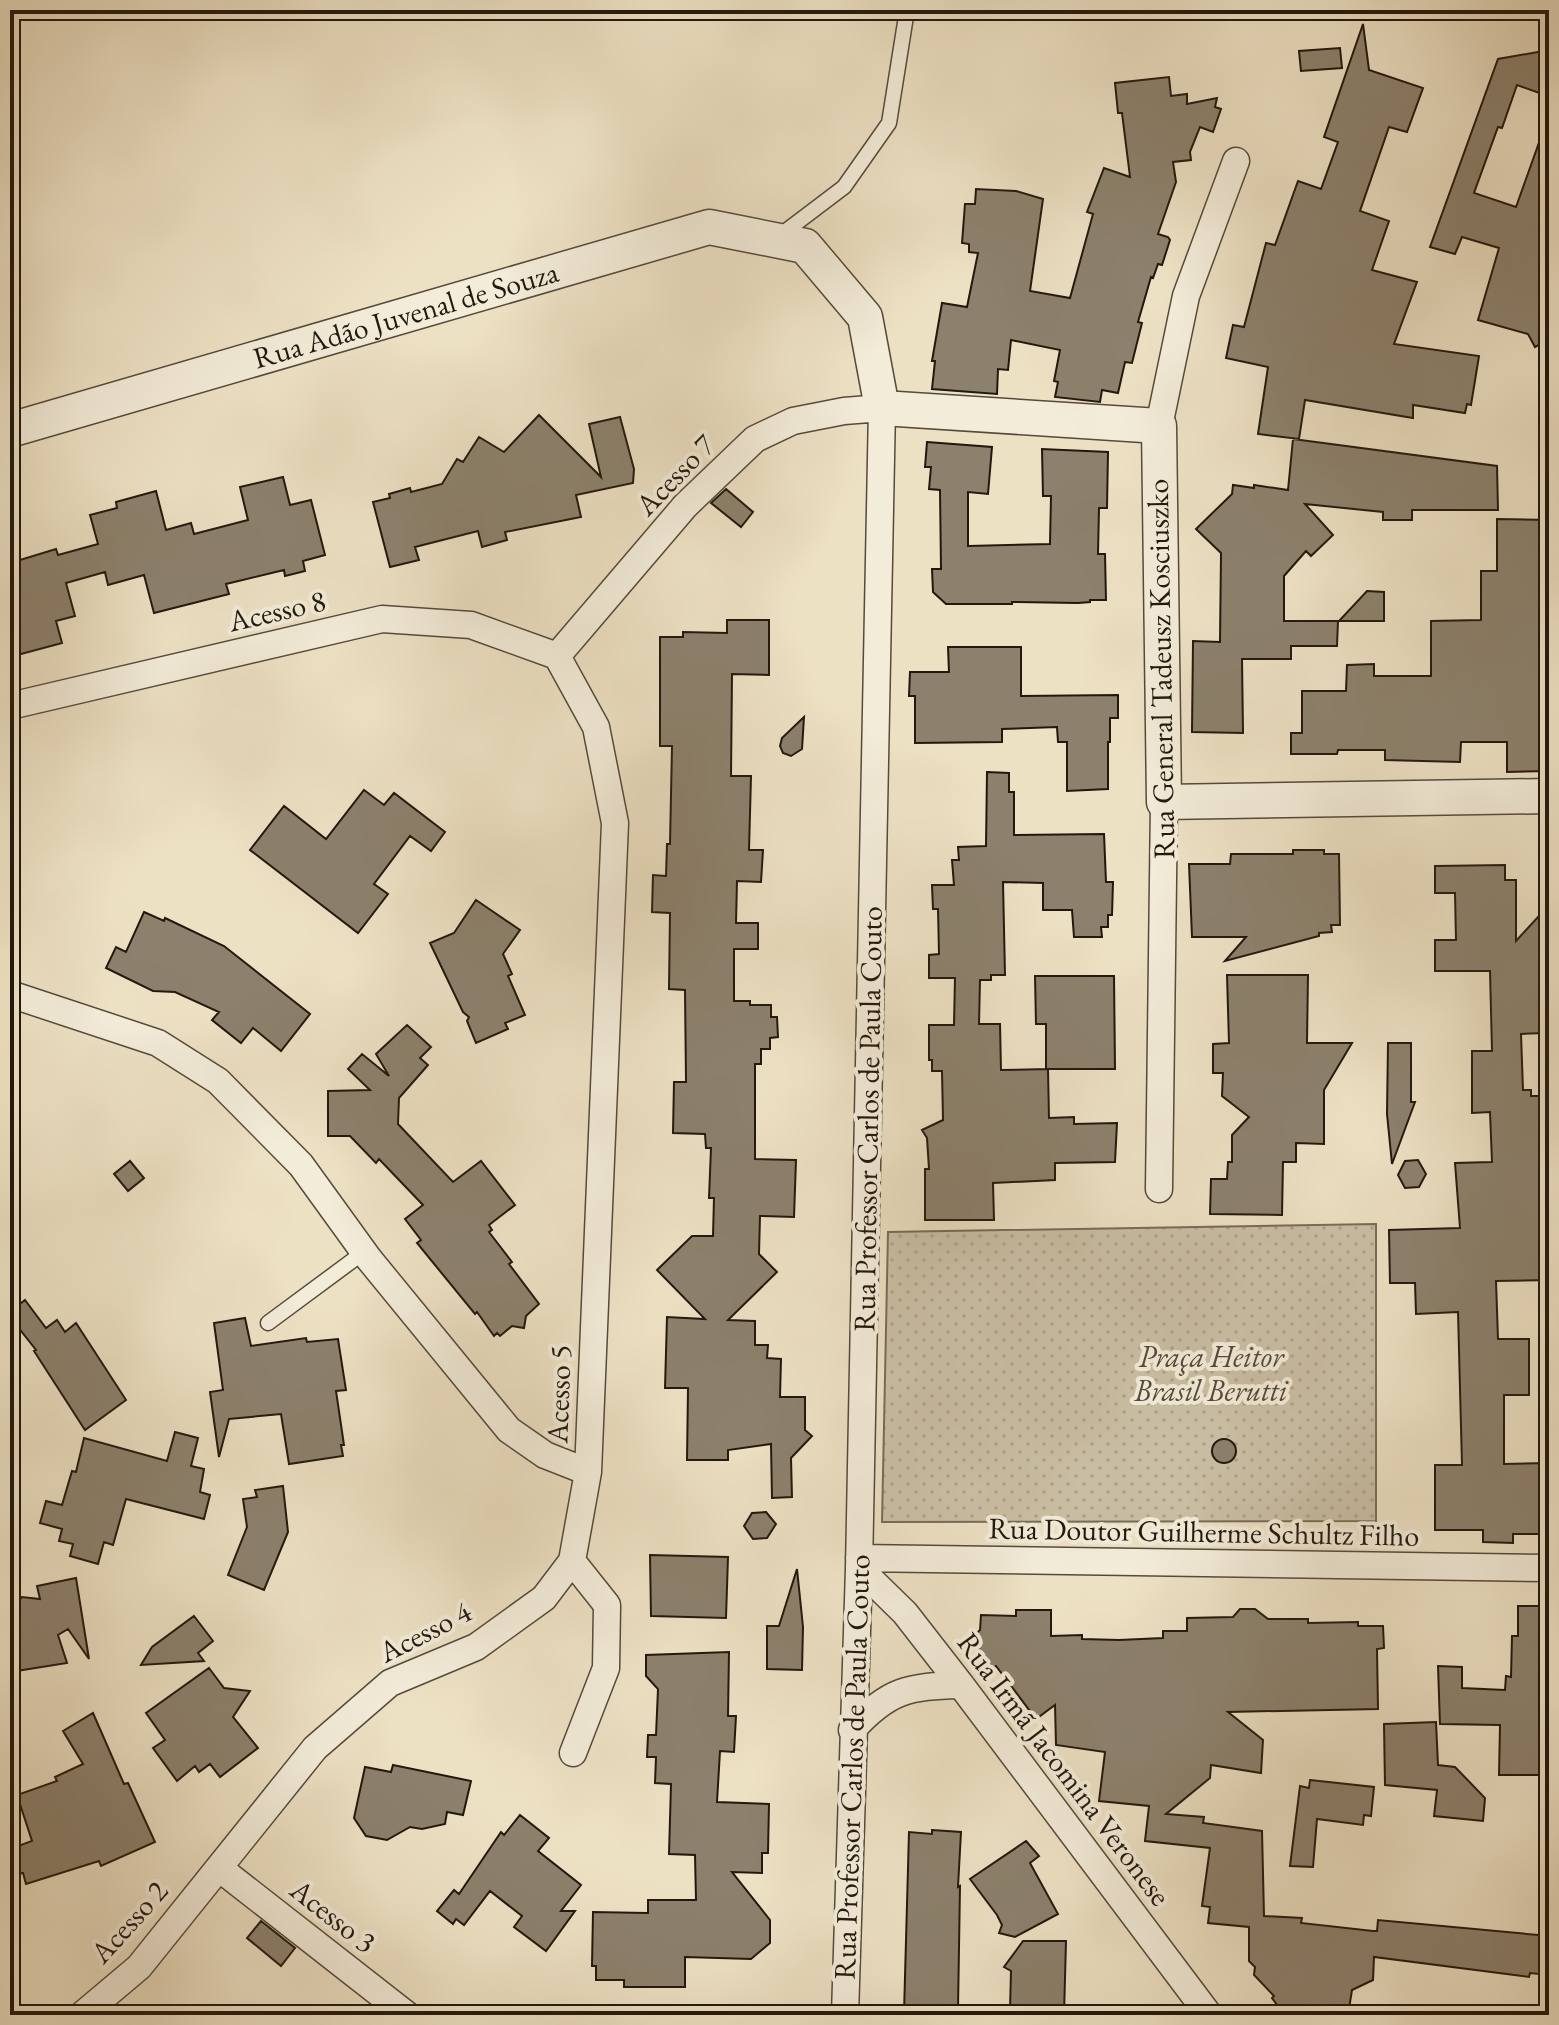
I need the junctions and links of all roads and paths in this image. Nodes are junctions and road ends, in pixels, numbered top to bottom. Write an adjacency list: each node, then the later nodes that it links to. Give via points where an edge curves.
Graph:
1 (907, 10): 3 (lane, via 889,123 844,187)
2 (1236, 161): 5 (street, Rua General Tadeusz Kosciuszko, via 1186,296)
3 (789, 243): 4 (street, Rua Professor Carlos de Paula Couto, via 865,317); 6 (street, Rua Adão Juvenal de Souza, via 709,227)
4 (882, 408): 5 (street); 7 (street, Acesso 7, via 793,421 755,439 685,506); 17 (street, Rua Professor Carlos de Paula Couto)
5 (1159, 426): 10 (street, Rua General Tadeusz Kosciuszko)
6 (10, 430)
7 (557, 656): 8 (street, Acesso 8, via 471,625 382,619); 15 (street, Acesso 5, via 596,727 615,823)
8 (10, 706)
9 (1549, 796): 10 (street)
10 (1164, 802): 12 (street, Rua General Tadeusz Kosciuszko)
11 (10, 994): 13 (street, Acesso 5, via 158,1043 218,1081 301,1165)
12 (1159, 1189)
13 (364, 1252): 14 (lane); 15 (street, Acesso 5, via 509,1430 545,1455)
14 (268, 1323)
15 (588, 1472): 16 (street, Acesso 4)
16 (572, 1561): 21 (street, via 607,1605 606,1668); 22 (street, Acesso 4, via 544,1598 476,1647 390,1683 315,1748)
17 (859, 1563): 18 (street, Rua Doutor Guilherme Schultz Filho); 19 (street, Rua Irmã Jacomina Veronese); 20 (street, Rua Professor Carlos de Paula Couto)
18 (1549, 1568)
19 (961, 1685): 20 (street, via 899,1692 872,1708); 26 (street, Rua Irmã Jacomina Veronese)
20 (852, 1730): 25 (street, Rua Professor Carlos de Paula Couto)
21 (573, 1753)
22 (219, 1868): 23 (street, Acesso 2, via 139,1967); 24 (street, Acesso 3)
23 (82, 2015)
24 (407, 2015)
25 (845, 2015)
26 (1209, 2015)

